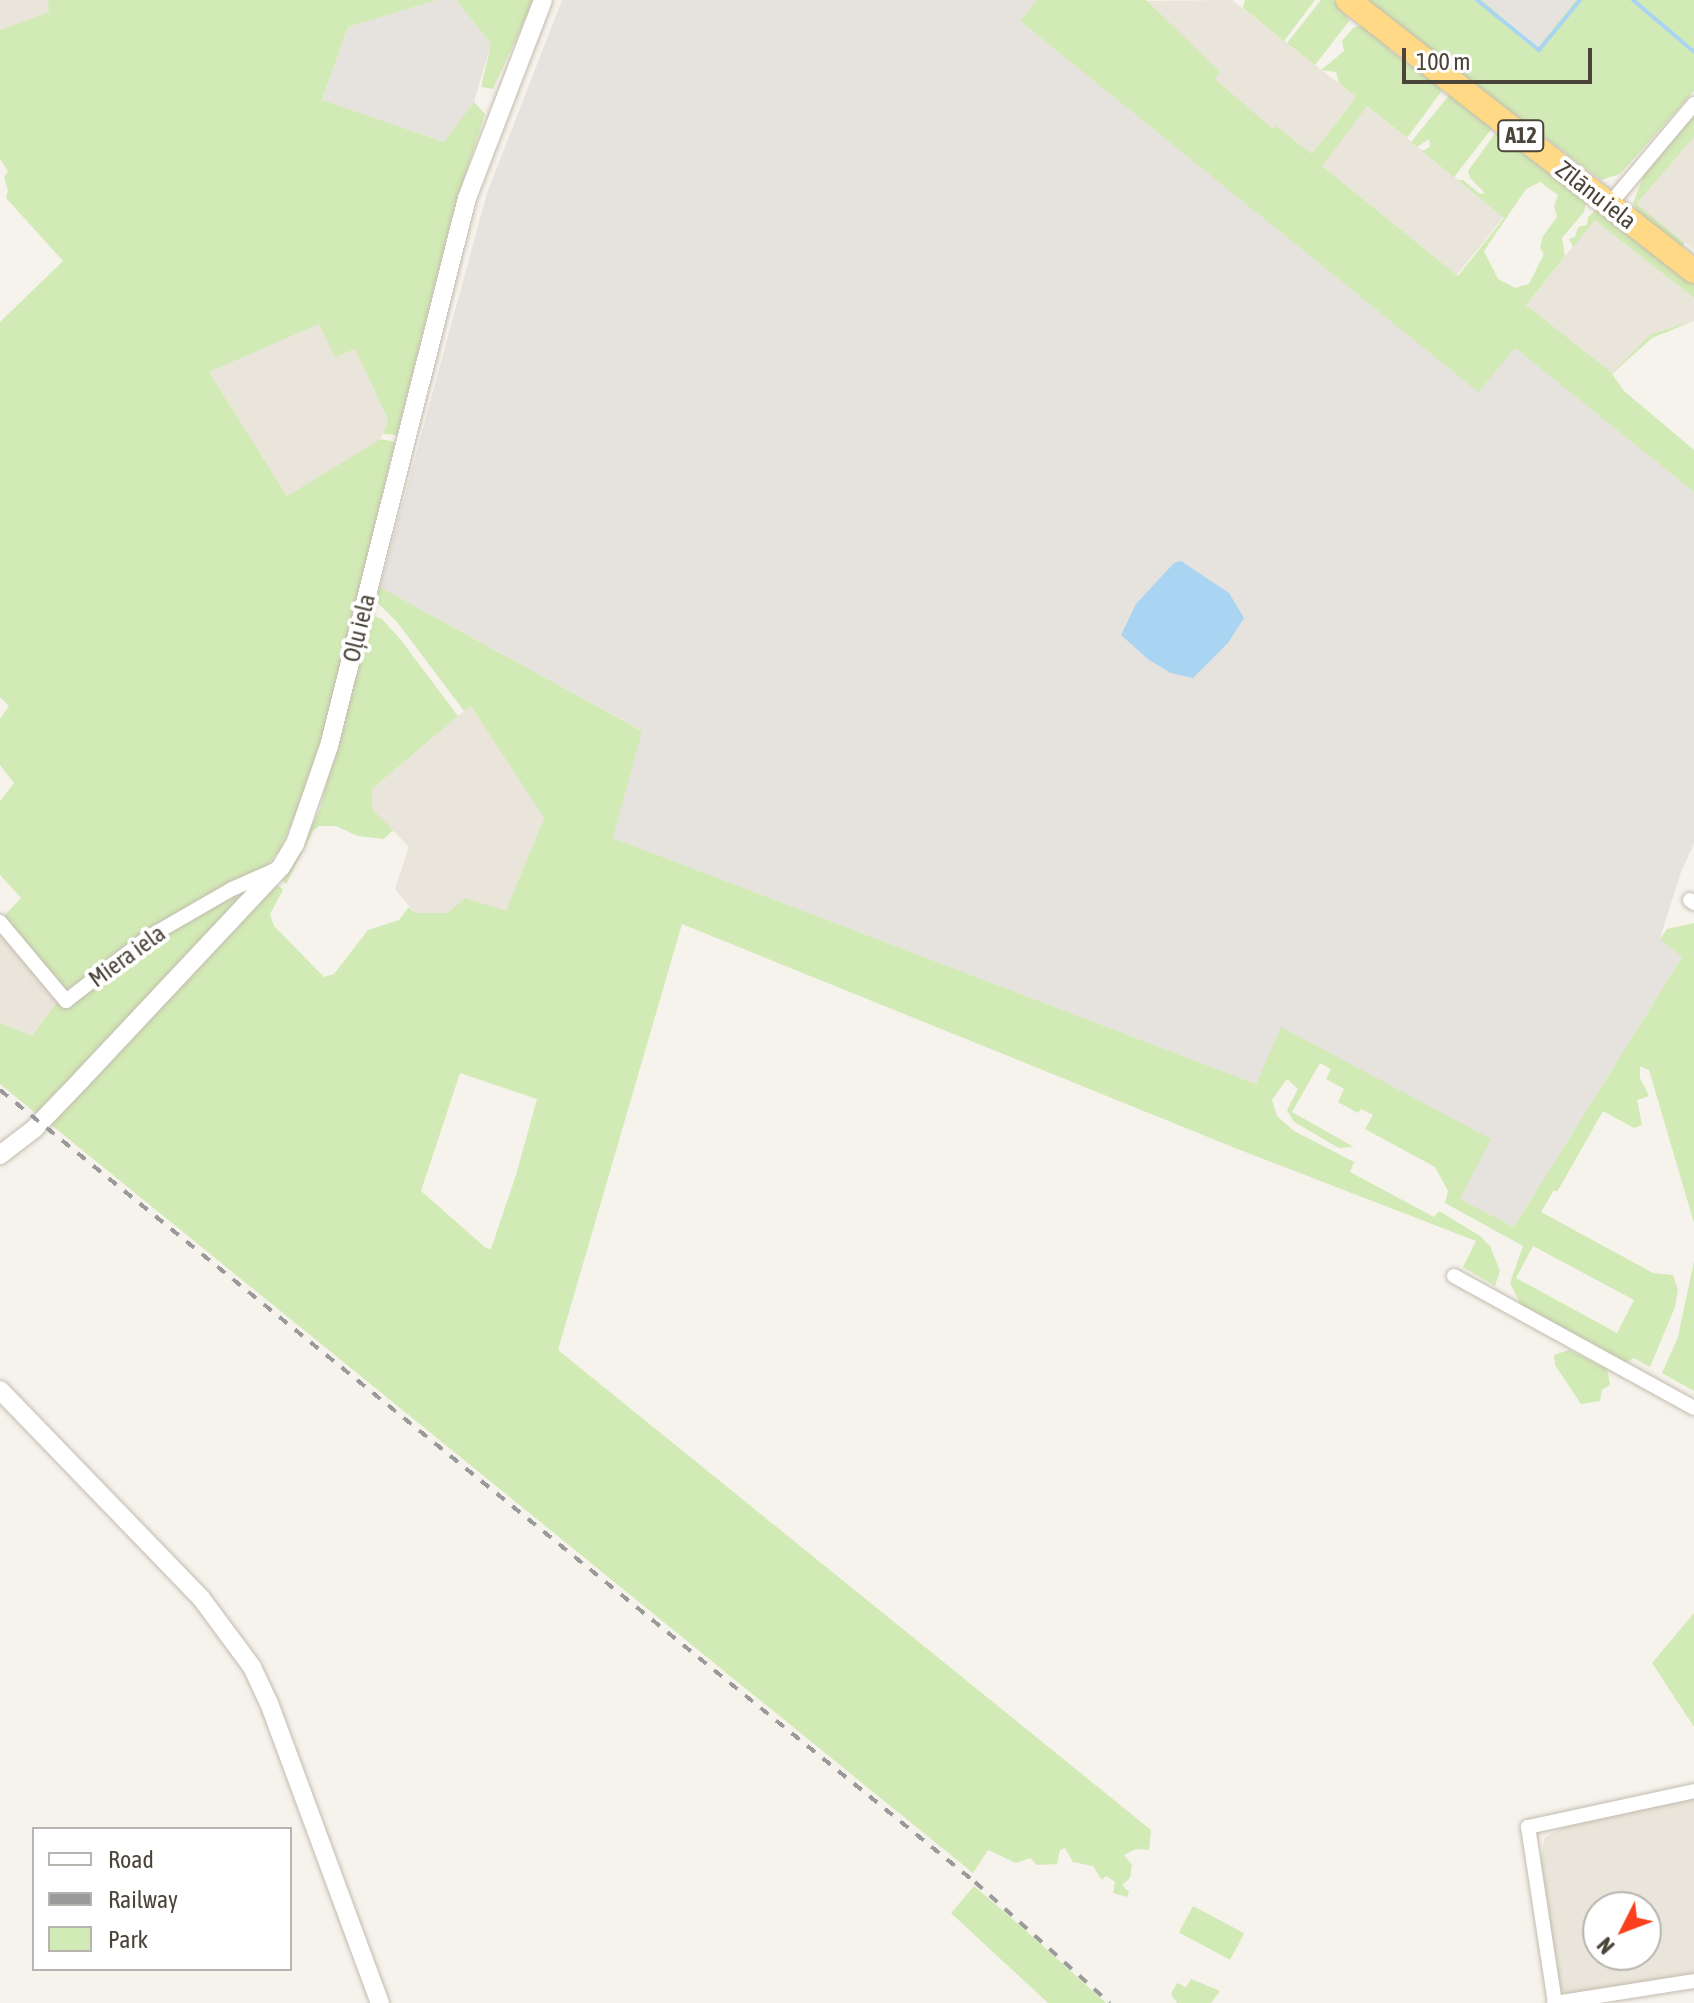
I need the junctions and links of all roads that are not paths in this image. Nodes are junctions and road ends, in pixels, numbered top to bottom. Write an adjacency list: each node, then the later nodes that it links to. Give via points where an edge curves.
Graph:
1 (543, 0): 6 (street, Oļu iela, via 467,198 329,746 312,803)
2 (1348, 0): 4 (highway, Zīlānu iela / A12)
3 (1694, 104): 4 (street)
4 (1609, 205): 5 (highway, Zīlānu iela / A12)
5 (1694, 271)
6 (281, 867): 7 (street, Miera iela, via 147,938 66,1001); 8 (street, Oļu iela, via 40,1123)
7 (0, 922)
8 (0, 1155)
9 (1454, 1276): 11 (street)
10 (0, 1390): 14 (street, via 201,1598 252,1667)
11 (1694, 1408)
12 (1694, 1791): 15 (street, via 1528,1827)
13 (1694, 1981): 15 (street)
14 (380, 2003)
15 (1554, 2003)

